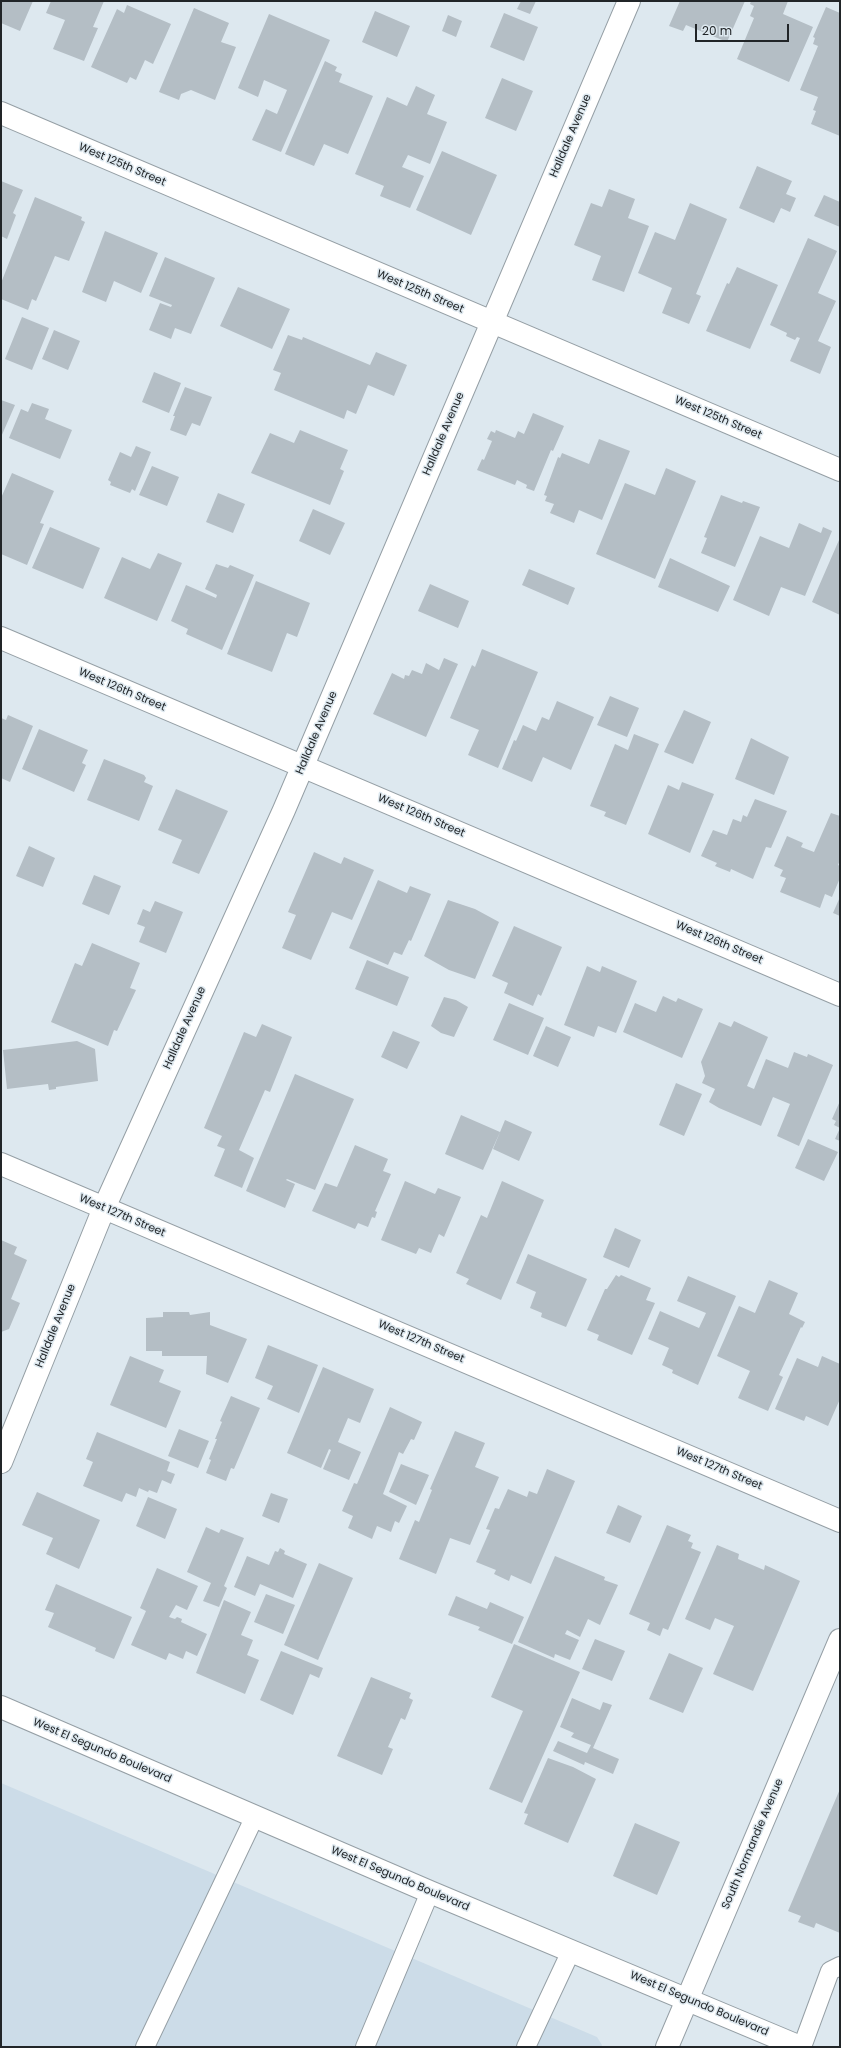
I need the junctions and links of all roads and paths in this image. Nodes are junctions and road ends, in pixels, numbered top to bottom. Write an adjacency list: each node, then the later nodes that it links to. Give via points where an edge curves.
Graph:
1 (629, 1): 3 (street, Halldale Avenue)
2 (1, 112): 3 (street, West 125th Street)
3 (492, 323): 4 (street, West 125th Street); 6 (street, Halldale Avenue)
4 (840, 470)
5 (1, 638): 6 (street, West 126th Street)
6 (303, 766): 7 (street, West 126th Street); 9 (street, Halldale Avenue)
7 (840, 995)
8 (1, 1164): 9 (street, West 127th Street)
9 (104, 1208): 10 (street, Halldale Avenue); 11 (street, West 127th Street)
10 (1, 1462)
11 (840, 1521)
12 (840, 1640): 18 (street, South Normandie Avenue)
13 (1, 1707): 14 (street, West El Segundo Boulevard)
14 (255, 1816): 15 (street, West El Segundo Boulevard); 19 (lane)
15 (430, 1892): 16 (street, West El Segundo Boulevard); 20 (lane)
16 (571, 1951): 18 (street, West El Segundo Boulevard); 21 (lane)
17 (840, 1966): 23 (lane, via 830,1971)
18 (686, 1998): 22 (street, South Normandie Avenue); 23 (street, West El Segundo Boulevard)
19 (145, 2047)
20 (365, 2047)
21 (526, 2047)
22 (667, 2047)
23 (801, 2047)

